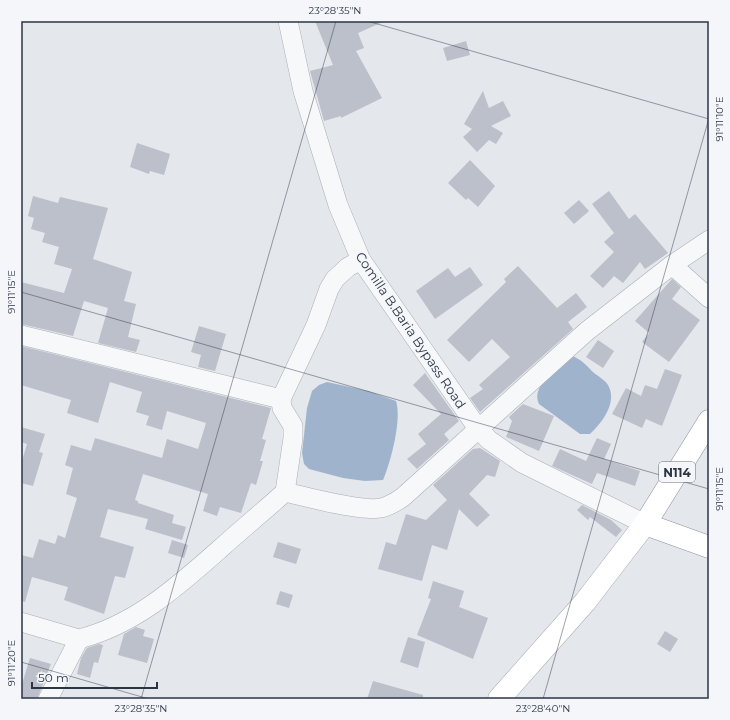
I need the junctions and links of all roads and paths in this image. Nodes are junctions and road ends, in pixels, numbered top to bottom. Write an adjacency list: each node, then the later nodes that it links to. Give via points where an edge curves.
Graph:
1 (288, 21): 3 (street, Comilla B.Baria Bypass Road, via 303,91 338,206)
2 (709, 240): 4 (street)
3 (361, 260): 7 (street, via 335,278 316,326); 9 (street, Comilla B.Baria Bypass Road)
4 (672, 265): 5 (street); 9 (street, via 588,331)
5 (709, 298)
6 (21, 335): 7 (street)
7 (281, 399): 10 (street, via 282,408 293,426)
8 (709, 421): 11 (main road, N114)
9 (479, 430): 10 (street, via 392,504 379,508 361,507); 11 (street, Comilla B.Baria Bypass Road, via 488,440 522,463)
10 (285, 492): 14 (street, via 161,599 101,634)
11 (645, 524): 12 (main road); 16 (main road, via 585,602)
12 (709, 547)
13 (21, 622): 14 (street)
14 (79, 639): 15 (street)
15 (48, 699)
16 (499, 699)

